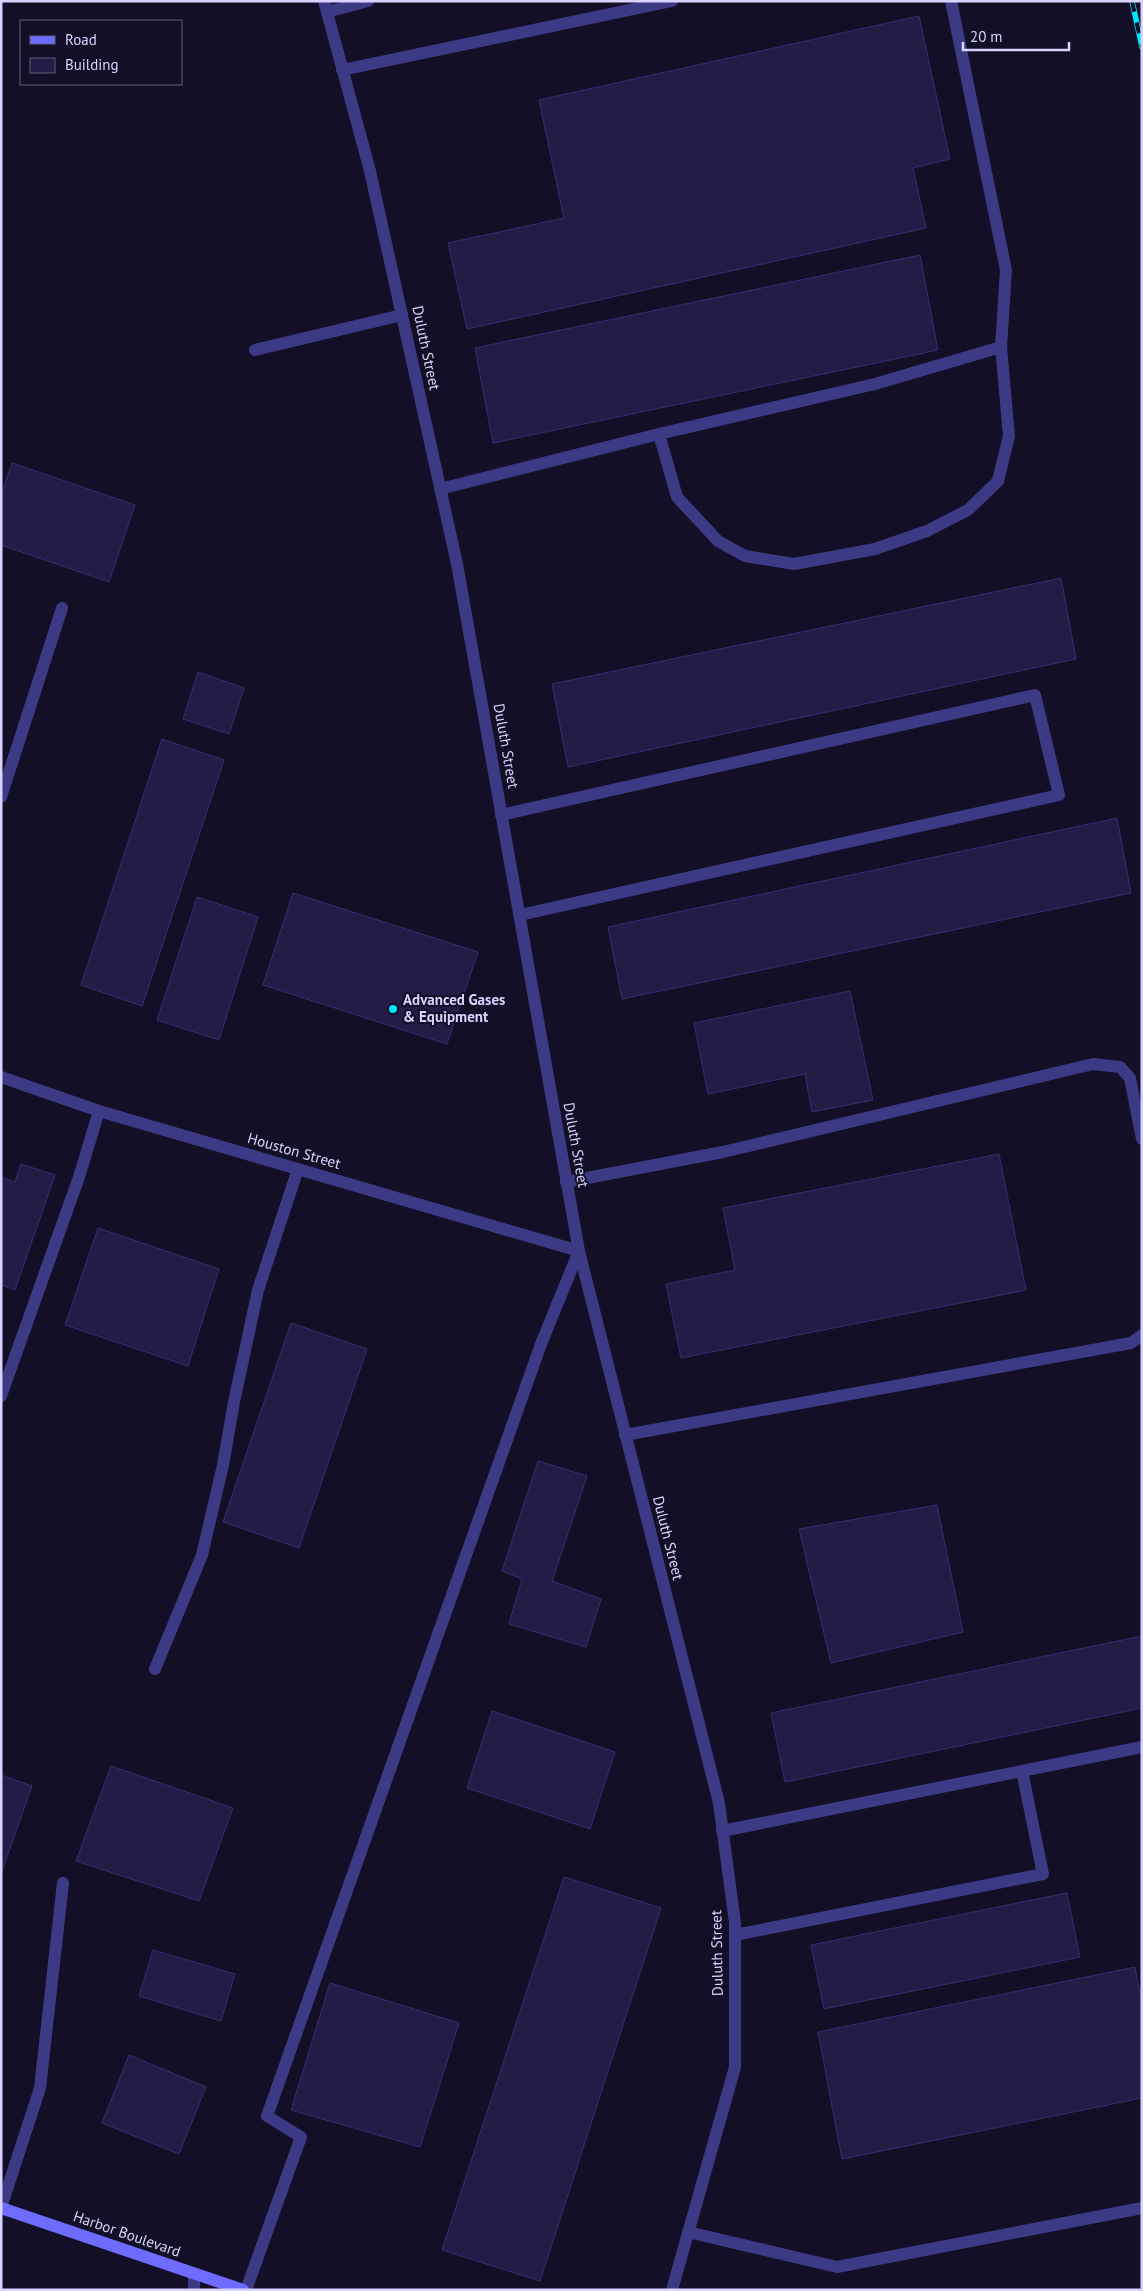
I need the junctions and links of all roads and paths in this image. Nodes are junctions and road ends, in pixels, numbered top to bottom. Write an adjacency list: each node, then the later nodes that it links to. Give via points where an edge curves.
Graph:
1 (368, 1): 4 (street)
2 (672, 1): 5 (street)
3 (951, 1): 7 (street, via 1006,270)
4 (325, 7): 5 (street, Duluth Street)
5 (342, 70): 6 (street, Duluth Street, via 370,171)
6 (402, 315): 8 (street); 10 (street, Duluth Street)
7 (1001, 347): 9 (street, via 875,384); 9 (street, via 1009,436 998,481 968,510 927,531 875,549 794,564 745,556 718,541 677,497)
8 (255, 350)
9 (659, 434): 10 (street)
10 (440, 489): 13 (street, Duluth Street, via 457,564)
11 (62, 608): 12 (street)
12 (1, 796)
13 (501, 814): 14 (street, Duluth Street); 14 (street, via 1035,695 1058,795)
14 (520, 915): 19 (street, Duluth Street)
15 (1, 1077): 16 (street, Houston Street)
16 (99, 1111): 18 (street, Houston Street); 22 (street, via 79,1177)
17 (1142, 1140): 19 (street, via 1130,1078 1120,1067 1093,1064 722,1152)
18 (298, 1169): 20 (street, Houston Street); 24 (street, via 258,1290 202,1555)
19 (566, 1182): 20 (street, Duluth Street)
20 (579, 1251): 23 (street, Duluth Street); 35 (street, via 541,1344 267,2116 301,2137)
21 (1142, 1335): 23 (street, via 1130,1343)
22 (1, 1396)
23 (626, 1435): 27 (street, Duluth Street, via 719,1802)
24 (155, 1669)
25 (1142, 1747): 26 (street)
26 (1022, 1771): 27 (street); 29 (street, via 1043,1874)
27 (722, 1830): 29 (street, Duluth Street)
28 (63, 1883): 30 (street, via 40,2088)
29 (735, 1935): 32 (street, Duluth Street, via 735,2067)
30 (1, 2208): 33 (main road, Harbor Boulevard)
31 (1142, 2208): 32 (street, via 837,2267)
32 (688, 2232): 36 (street, Duluth Street)
33 (194, 2274): 34 (street); 35 (main road, Harbor Boulevard)
34 (194, 2290)
35 (245, 2290)
36 (672, 2290)

